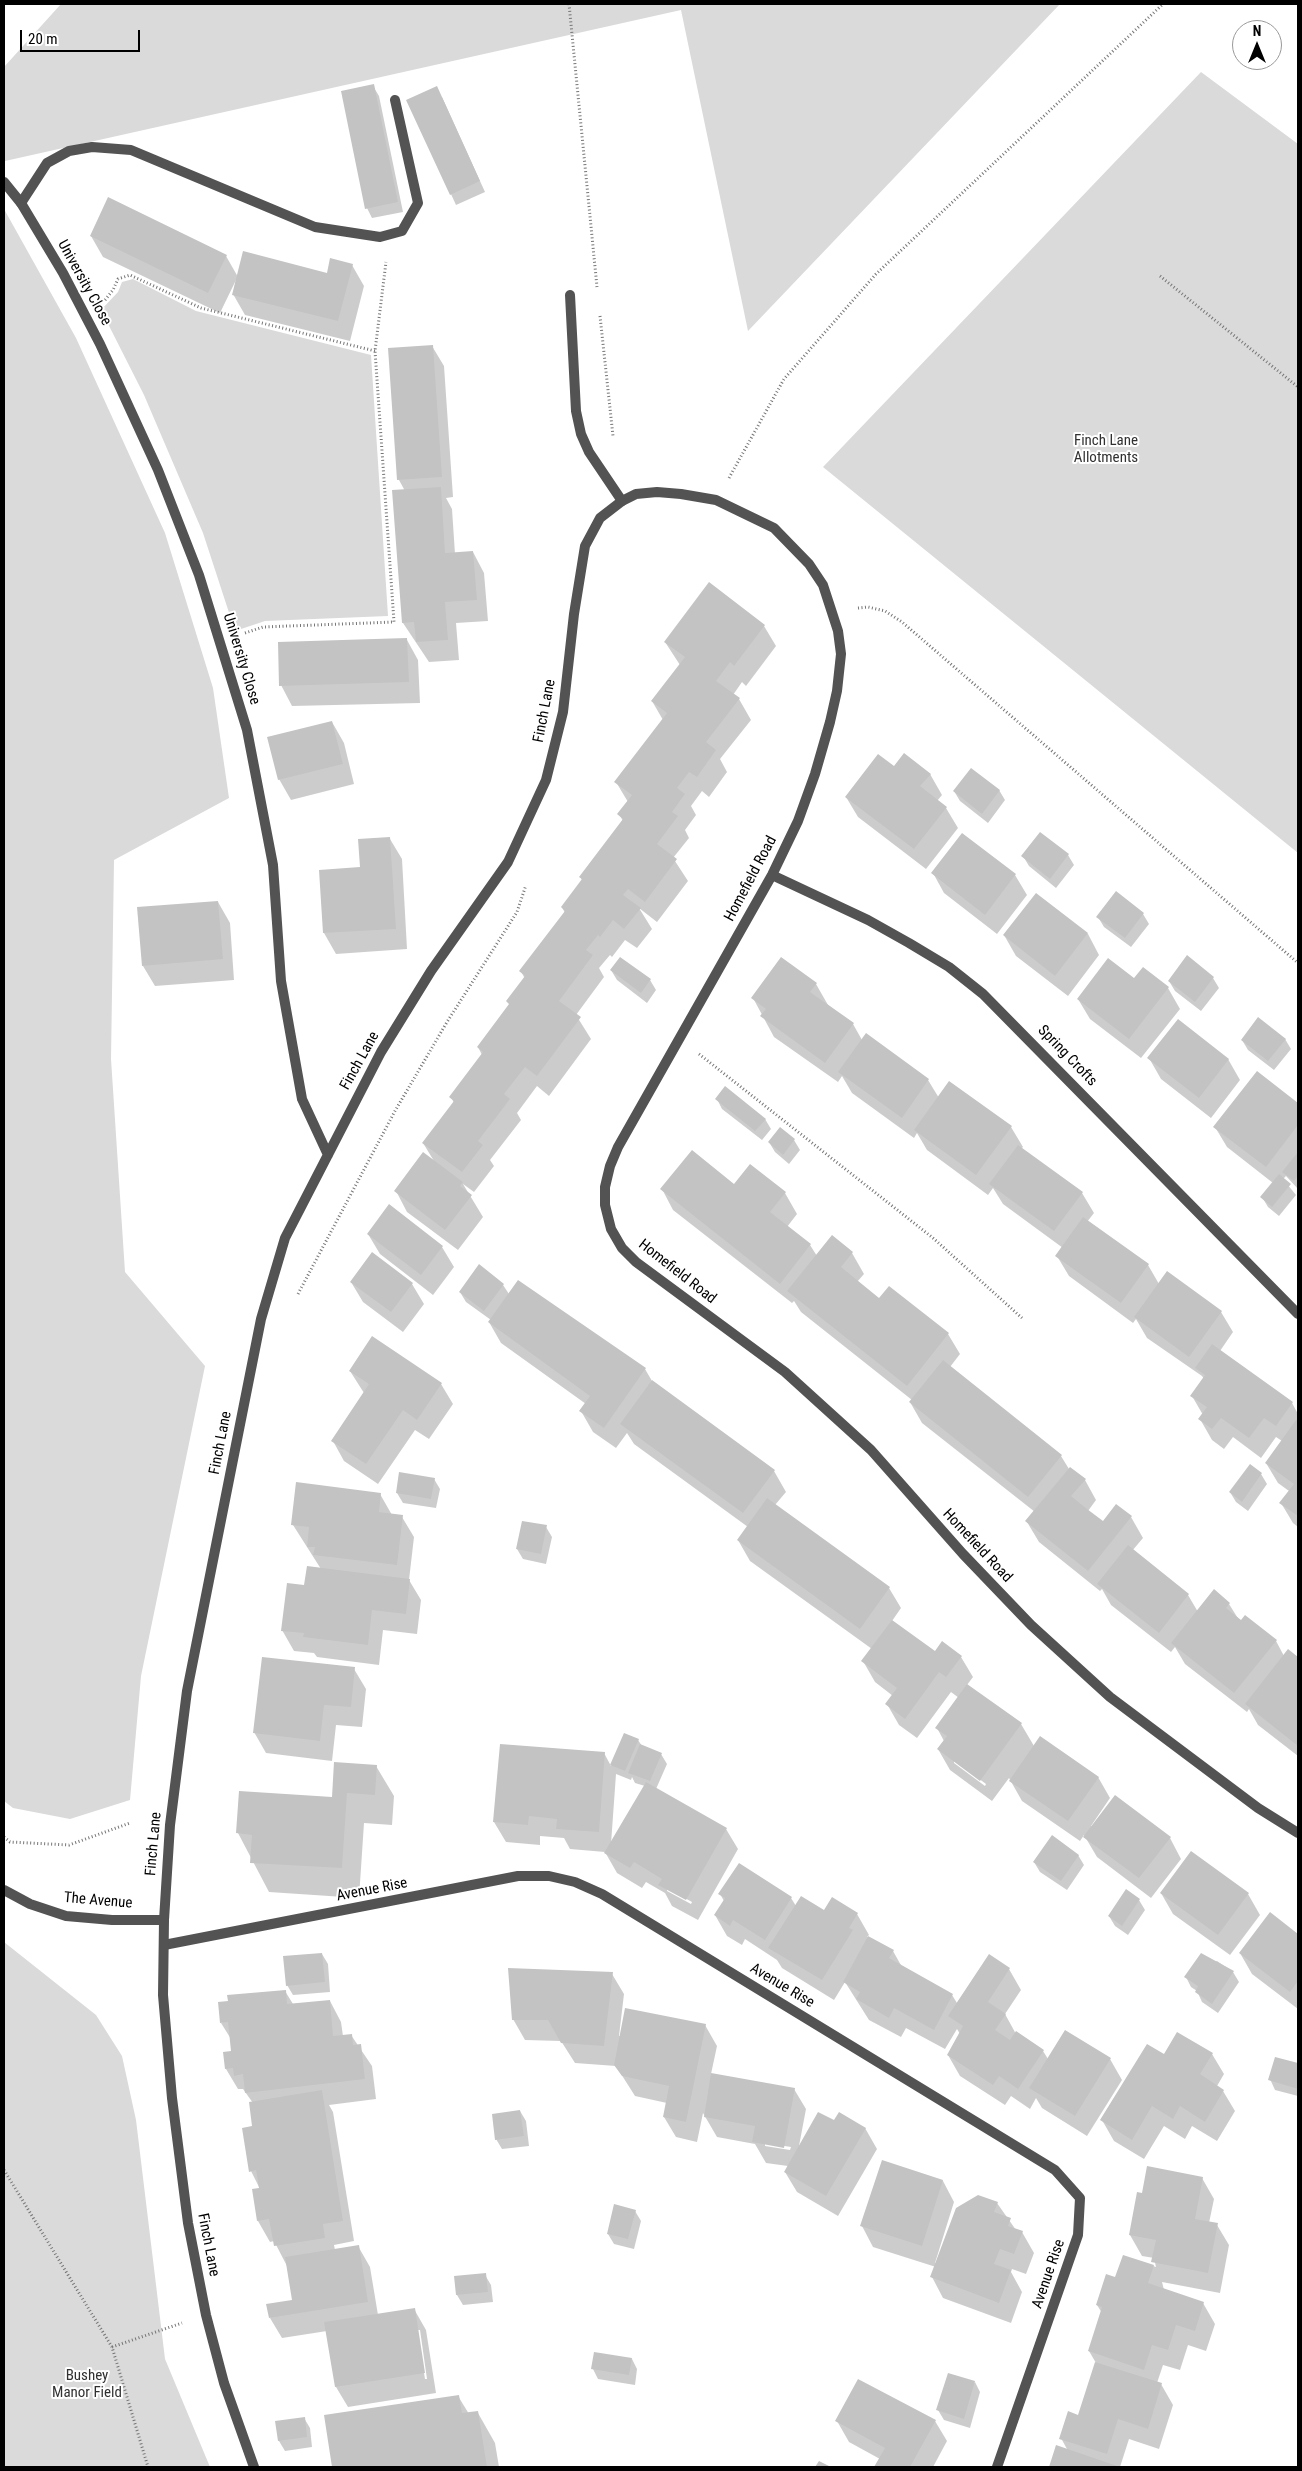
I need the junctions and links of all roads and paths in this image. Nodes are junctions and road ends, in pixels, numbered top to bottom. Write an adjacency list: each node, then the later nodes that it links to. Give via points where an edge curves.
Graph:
1 (569, 4): 9 (path)
2 (1163, 4): 15 (path, via 876,274 784,379)
3 (395, 100): 6 (street, via 418,203 402,231)
4 (4, 182): 5 (street, University Close)
5 (21, 203): 6 (street, via 47,163 69,152 92,148 131,150 315,227 380,237); 23 (street, University Close, via 100,344 158,470 202,584 249,739 273,866 280,981 302,1099)
6 (390, 233): 12 (path)
7 (1160, 276): 13 (path)
8 (113, 290): 12 (path, via 118,279 130,275 201,308)
9 (598, 293)
10 (570, 295): 16 (street, via 580,434)
11 (600, 313): 14 (path)
12 (375, 351): 18 (path, via 394,622 263,627)
13 (1298, 387)
14 (613, 438)
15 (716, 500): 16 (street, Homefield Road, via 657,492 636,494); 17 (street, Homefield Road, via 774,528 809,564 823,585)
16 (622, 501): 19 (street, Finch Lane, via 600,518 586,546 574,614 563,712 546,780)
17 (832, 609): 20 (street, Homefield Road, via 841,654 837,691 815,774 798,822); 21 (path, via 868,607 886,611 902,622)
18 (237, 635)
19 (508, 862): 23 (street, Finch Lane, via 431,971 386,1044); 26 (path, via 527,883 517,912 395,1111 296,1298)
20 (772, 876): 22 (street, Homefield Road); 24 (street, Spring Crofts, via 910,943 949,967 983,994)
21 (1298, 963)
22 (680, 1039): 25 (path, via 933,1238); 28 (street, Homefield Road, via 618,1146 604,1187 604,1205 611,1229 622,1248 636,1262 785,1372 871,1450 1031,1625 1110,1697 1242,1796)
23 (328, 1154): 26 (street, Finch Lane, via 285,1238)
24 (1298, 1314)
25 (1022, 1318)
26 (261, 1319): 31 (street, Finch Lane, via 187,1691 170,1824)
27 (130, 1823): 29 (path, via 69,1844 10,1842)
28 (1298, 1833)
29 (4, 1837)
30 (4, 1890): 31 (street, The Avenue, via 30,1904 66,1916)
31 (164, 1920): 32 (street, Finch Lane)
32 (164, 1945): 34 (street, Finch Lane, via 163,1995 172,2098 188,2224); 38 (street, Avenue Rise, via 518,1876 550,1876 575,1882 602,1894 1055,2170 1080,2198 1078,2235)
33 (4, 2170): 35 (path)
34 (206, 2315): 35 (path); 37 (street, Finch Lane, via 224,2383)
35 (112, 2347): 36 (path)
36 (148, 2467)
37 (254, 2467)
38 (996, 2467)

